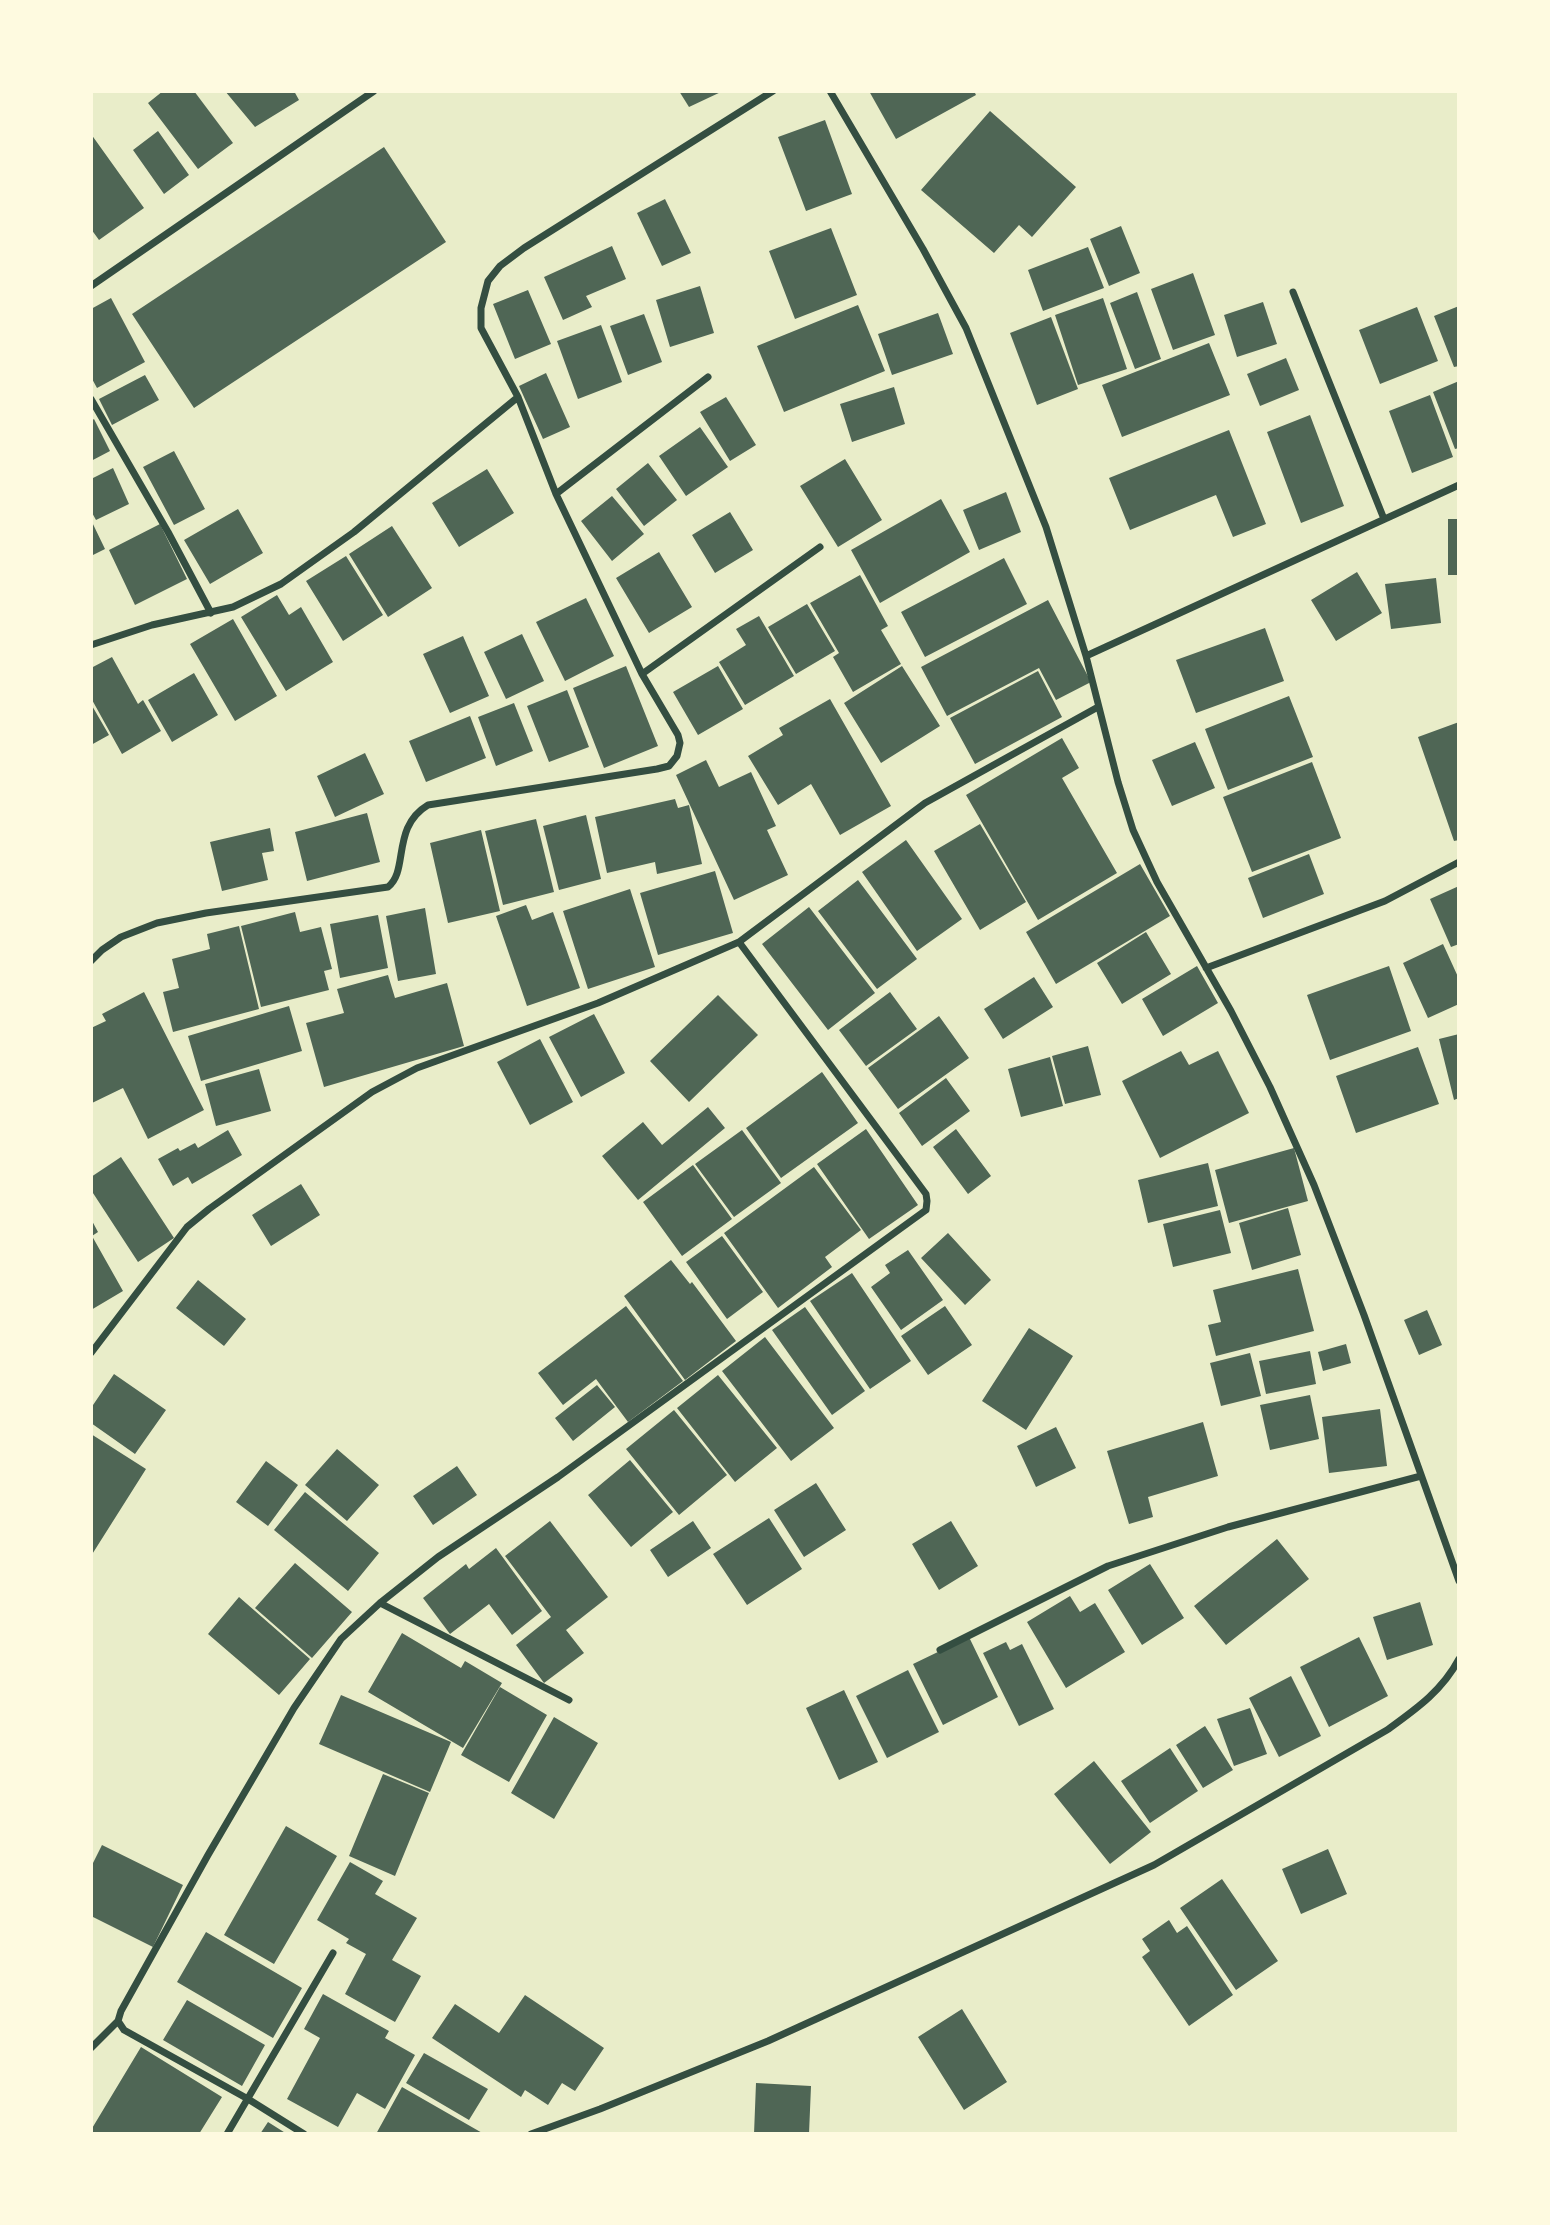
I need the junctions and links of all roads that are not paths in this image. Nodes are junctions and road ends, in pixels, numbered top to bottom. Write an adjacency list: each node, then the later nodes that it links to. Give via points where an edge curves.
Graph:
1 (374, 91): 4 (street)
2 (773, 91): 7 (street, via 574,216 500,267 488,281 481,328)
3 (830, 91): 15 (street, via 966,328 1046,527)
4 (91, 286)
5 (1293, 292): 11 (street)
6 (708, 377): 10 (street)
7 (518, 397): 10 (street); 13 (street, via 298,573 250,601)
8 (91, 399): 13 (street)
9 (1459, 485): 11 (street)
10 (556, 494): 16 (street)
11 (1384, 519): 15 (street)
12 (820, 547): 16 (street)
13 (211, 613): 14 (street, via 152,625)
14 (91, 645)
15 (1086, 656): 17 (street)
16 (642, 674): 20 (street, via 678,735 677,757 669,766 428,805 419,809 406,829 395,880 388,887 157,923 121,937)
17 (1098, 707): 19 (street, via 925,803); 21 (street, via 1133,830 1157,883)
18 (1459, 862): 21 (street, via 1385,901)
19 (739, 942): 22 (street, via 598,1003 417,1068 372,1092 187,1227); 25 (street, via 926,1194 926,1210)
20 (91, 961)
21 (1206, 968): 23 (street, via 1264,1076 1314,1185)
22 (91, 1353)
23 (1421, 1476): 24 (street); 26 (street, via 1228,1527 1108,1566)
24 (1459, 1581)
25 (380, 1603): 28 (street); 30 (street, via 341,1639 308,1686 201,1867)
26 (940, 1650)
27 (1459, 1659): 35 (street, via 1442,1686 1387,1730 1154,1865 768,2042)
28 (569, 1700)
29 (333, 1953): 32 (street)
30 (118, 2021): 31 (street); 32 (street, via 124,2031)
31 (91, 2048)
32 (248, 2099): 33 (street); 34 (street)
33 (227, 2134)
34 (304, 2134)
35 (531, 2134)

